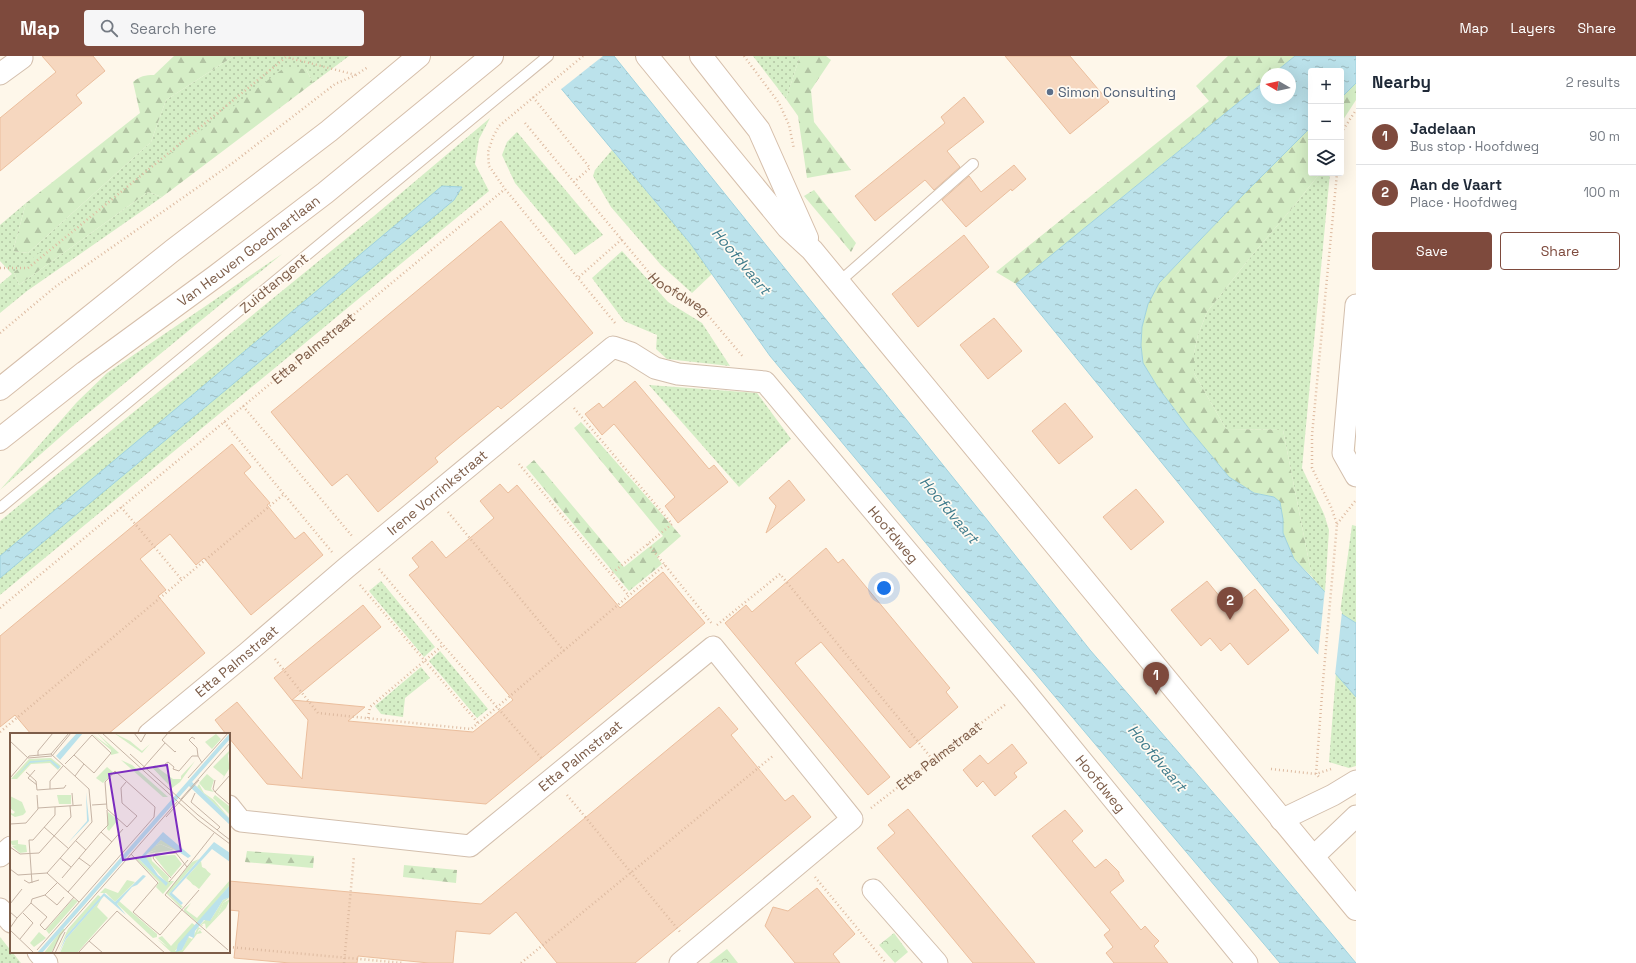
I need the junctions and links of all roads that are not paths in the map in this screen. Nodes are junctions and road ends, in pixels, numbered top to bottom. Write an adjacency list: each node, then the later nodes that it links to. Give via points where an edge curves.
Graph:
1 (419, 56): 13 (street, via 329,131 172,251)
2 (492, 56): 14 (street, Van Heuven Goedhartlaan, via 325,193 85,372)
3 (548, 56): 16 (lane, Zuidtangent)
4 (647, 56): 9 (street, via 788,228)
5 (701, 56): 9 (street, via 759,130)
6 (22, 58): 7 (street)
7 (0, 74)
8 (973, 164): 10 (lane)
9 (812, 250): 10 (street)
10 (839, 282): 22 (street)
11 (1356, 305): 15 (street, via 1343,453)
12 (613, 347): 17 (street, Irene Vorrinkstraat); 34 (street, Hoofdweg, via 631,353 655,368 678,374 765,382 1024,690)
13 (0, 389)
14 (0, 439)
15 (1356, 476)
16 (0, 508)
17 (365, 552): 18 (street, Etta Palmstraat)
18 (161, 730)
19 (1356, 781): 22 (street)
20 (230, 807): 31 (street, Etta Palmstraat, via 241,821 470,846 713,647 852,819)
21 (1356, 816): 25 (street)
22 (1281, 820): 25 (street)
23 (10, 848): 24 (street)
24 (0, 856)
25 (1313, 857): 28 (street)
26 (873, 890): 33 (street)
27 (0, 909): 29 (street)
28 (1356, 909)
29 (10, 921)
30 (39, 953): 32 (street)
31 (688, 957)
32 (47, 963)
33 (937, 963)
34 (1247, 963)

